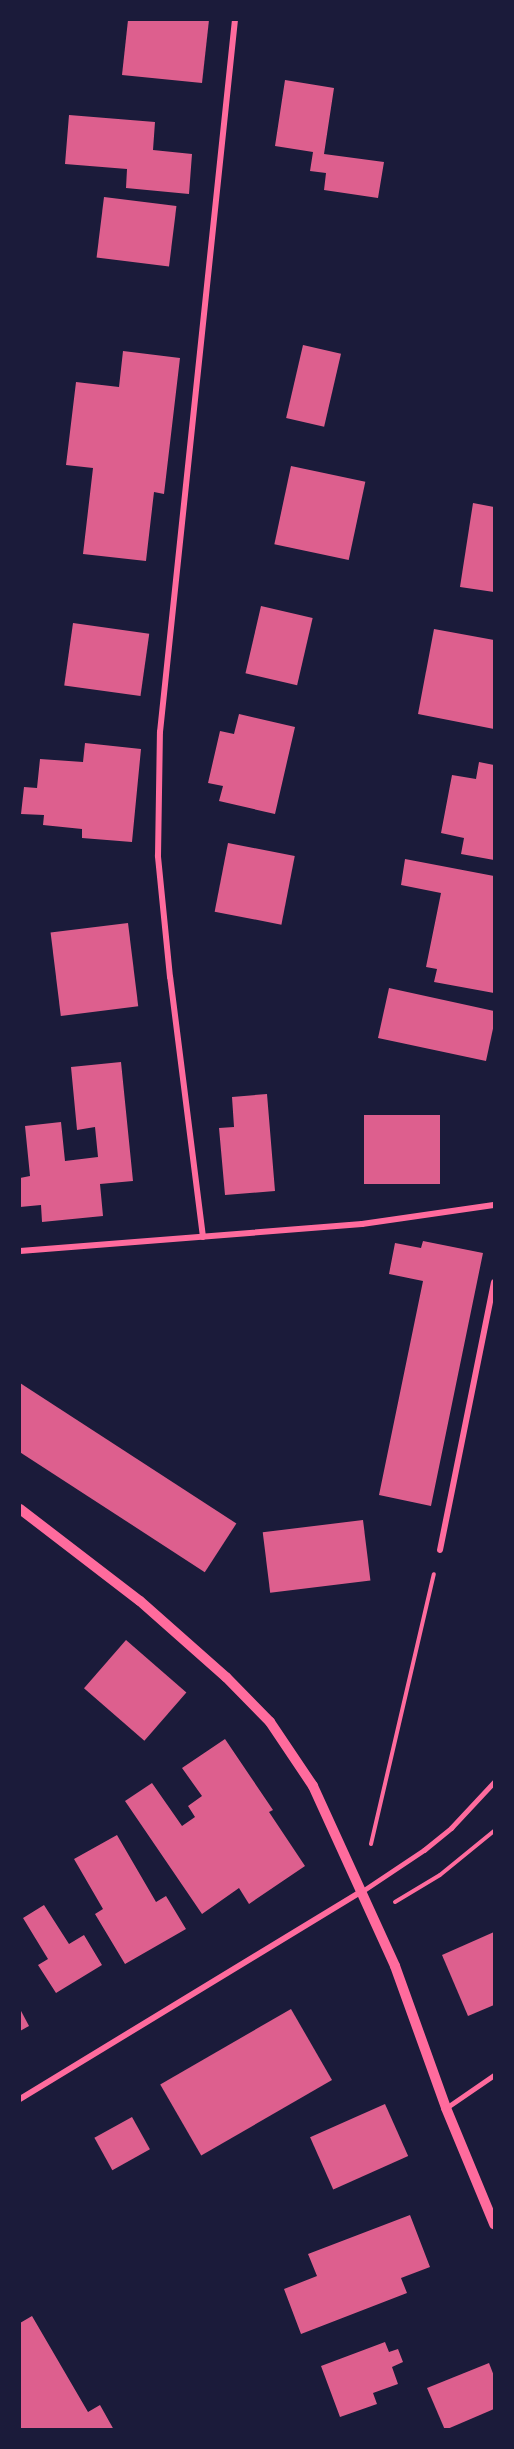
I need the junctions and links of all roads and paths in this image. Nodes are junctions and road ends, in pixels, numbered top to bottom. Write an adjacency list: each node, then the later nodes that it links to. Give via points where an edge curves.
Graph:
1 (235, 20): 3 (street, via 160,743 159,867)
2 (495, 1204): 3 (street, via 362,1224)
3 (203, 1237): 4 (street)
4 (20, 1251)
5 (495, 1282): 7 (street)
6 (20, 1509): 9 (street, via 140,1601 270,1722 313,1786)
7 (440, 1550): 9 (path)
8 (495, 1782): 9 (lane, via 451,1828)
9 (361, 1892): 11 (street); 12 (street, via 399,1977)
10 (495, 2075): 12 (lane)
11 (20, 2099)
12 (446, 2108): 13 (street)
13 (495, 2224)

